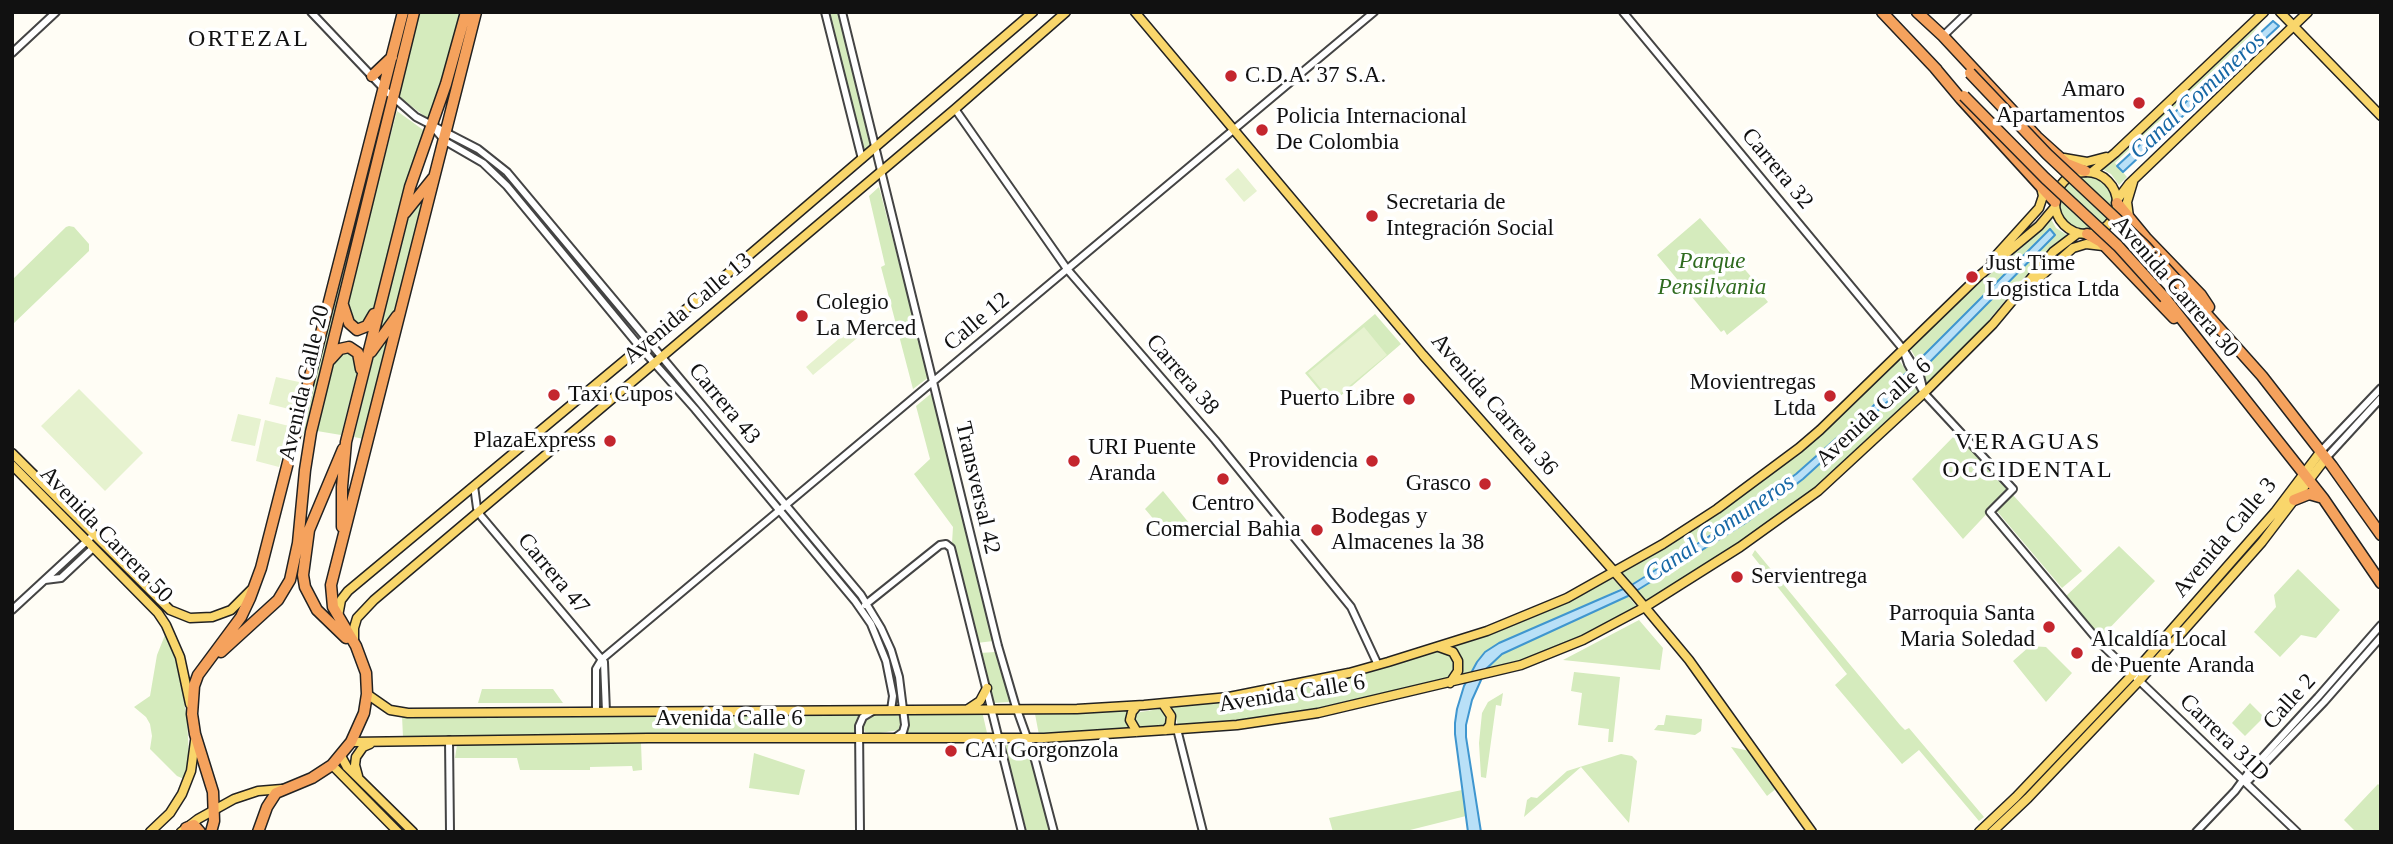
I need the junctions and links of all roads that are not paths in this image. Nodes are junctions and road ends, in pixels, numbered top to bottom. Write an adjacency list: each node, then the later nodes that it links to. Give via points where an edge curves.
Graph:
1 (57, 12): 21 (street)
2 (311, 12): 24 (street, Carrera 43)
3 (403, 12): 22 (highway, Avenida Calle 20)
4 (414, 12): 26 (highway, Avenida Calle 20)
5 (825, 12): 37 (street)
6 (842, 12): 34 (street, Transversal 42)
7 (1033, 12): 34 (main road, Avenida Calle 13)
8 (1066, 12): 27 (main road, Avenida Calle 13)
9 (1136, 12): 32 (main road, Avenida Carrera 36)
10 (1374, 12): 32 (street, Calle 12)
11 (1623, 12): 60 (street, Carrera 32)
12 (1882, 12): 23 (highway, Avenida Carrera 30)
13 (1916, 12): 20 (highway); 57 (highway, Avenida Carrera 30, bridge, via 2039,146 2144,245)
14 (1968, 12): 20 (street)
15 (2264, 12): 35 (main road)
16 (2280, 12): 19 (main road)
17 (2308, 12): 19 (main road)
18 (473, 13): 31 (highway); 33 (highway)
19 (2294, 26): 29 (main road); 30 (main road); 42 (main road)
20 (1943, 36): 36 (highway)
21 (12, 53)
22 (392, 57): 24 (highway); 25 (highway, Avenida Calle 20)
23 (1935, 68): 43 (highway); 59 (highway, Avenida Carrera 30, bridge, via 2118,246)
24 (372, 76): 25 (street, Carrera 43)
25 (384, 89): 26 (street, Carrera 43); 28 (highway, Avenida Calle 20)
26 (392, 103): 28 (highway); 31 (street, Carrera 43); 44 (highway, Avenida Calle 20)
27 (955, 109): 40 (main road, Avenida Calle 13); 51 (street, Carrera 38)
28 (377, 116): 38 (highway, Avenida Calle 20)
29 (2381, 116)
30 (2381, 122)
31 (432, 126): 33 (street, Carrera 43); 47 (highway)
32 (1233, 130): 51 (street, Calle 12); 86 (main road, Avenida Carrera 36)
33 (445, 137): 41 (highway); 58 (street, Carrera 43, via 478,149 507,172)
34 (875, 149): 37 (main road, Avenida Calle 13); 40 (street, Transversal 42)
35 (2115, 153): 36 (main road, via 2087,162); 39 (main road)
36 (2059, 157): 39 (highway)
37 (862, 159): 58 (main road, Avenida Calle 13)
38 (363, 171): 44 (highway); 74 (highway, Avenida Calle 20)
39 (2088, 171): 45 (main road, via 2112,185); 46 (main road, via 2062,183)
40 (880, 173): 62 (main road, Avenida Calle 13); 64 (street, Transversal 42)
41 (436, 174): 47 (highway); 56 (highway)
42 (2134, 179): 45 (main road); 48 (main road, via 2127,202)
43 (2041, 186): 46 (highway); 52 (main road, via 2039,208)
44 (368, 199): 55 (highway, Avenida Calle 20)
45 (2117, 202): 48 (highway); 49 (main road, via 2108,225)
46 (2055, 204): 49 (main road, via 2063,223); 52 (main road, Avenida Calle 6, via 2031,233)
47 (403, 216): 54 (highway)
48 (2131, 220): 57 (highway, via 2201,295)
49 (2083, 234): 50 (highway); 53 (main road, Avenida Calle 6, via 2053,252)
50 (2106, 247): 53 (main road, via 2086,244 2073,248); 59 (highway)
51 (1067, 269): 64 (street, Calle 12); 100 (street, Carrera 38, via 1216,440 1351,607)
52 (1979, 276): 60 (main road, Avenida Calle 6)
53 (2015, 300): 67 (main road, Avenida Calle 6)
54 (381, 304): 55 (highway, via 367,326 357,330); 61 (highway)
55 (342, 305): 63 (highway, Avenida Calle 20)
56 (400, 312): 61 (highway); 85 (highway)
57 (2224, 331): 72 (highway, Avenida Carrera 30)
58 (643, 344): 62 (street, Carrera 43); 76 (main road, Avenida Calle 13)
59 (2206, 348): 75 (highway, Avenida Carrera 30)
60 (1903, 349): 67 (street, Carrera 32); 86 (main road, Avenida Calle 6, via 1799,448 1717,509)
61 (367, 359): 66 (highway)
62 (657, 359): 79 (street, Carrera 43); 80 (main road, Avenida Calle 13); 81 (street, Carrera 43)
63 (329, 362): 66 (highway, via 340,349 354,349 361,366); 69 (highway, Avenida Calle 20)
64 (933, 381): 79 (street, Calle 12); 109 (street, Transversal 42)
65 (2381, 388): 72 (street, Avenida Calle 3)
66 (359, 390): 70 (highway)
67 (1924, 393): 82 (street, Carrera 32, via 2013,489); 90 (main road, Avenida Calle 6, via 1818,491)
68 (2381, 398): 72 (street, Avenida Calle 3)
69 (315, 416): 74 (highway); 119 (highway, Avenida Calle 20, via 290,580 278,600 205,673 197,695)
70 (346, 442): 85 (highway); 98 (highway, via 309,530 303,575 317,610)
71 (12, 453): 84 (main road, Avenida Carrera 50)
72 (2323, 454): 75 (main road, Avenida Calle 3); 83 (highway, Avenida Carrera 30)
73 (12, 465): 84 (main road, Avenida Carrera 50)
74 (287, 468): 87 (highway, Avenida Calle 20)
75 (2306, 476): 77 (highway, Avenida Carrera 30); 78 (main road, Avenida Calle 3); 101 (main road, Avenida Calle 3)
76 (474, 486): 80 (street); 94 (main road, Avenida Calle 13, via 346,594)
77 (2323, 498): 78 (highway, via 2309,494); 88 (highway, Avenida Carrera 30)
78 (2294, 500): 101 (main road, Avenida Calle 3, via 2262,542)
79 (786, 505): 81 (street, Calle 12); 89 (street, Carrera 43)
80 (478, 511): 98 (main road, Avenida Calle 13, via 361,614 354,628); 99 (street, Carrera 47)
81 (779, 511): 91 (street, Carrera 43); 99 (street, Calle 12)
82 (1990, 512): 101 (street, Carrera 31D, via 2101,644)
83 (2381, 535)
84 (91, 541): 92 (street); 93 (main road, Avenida Carrera 50, via 170,610 190,618); 115 (main road, Avenida Carrera 50, via 166,625 180,657)
85 (337, 560): 94 (highway, via 331,592)
86 (1614, 572): 90 (main road, Avenida Carrera 36); 97 (main road, Avenida Calle 6, via 1517,620)
87 (258, 576): 93 (main road, Avenida Calle 20, via 248,594); 115 (highway, Avenida Calle 20, via 241,617 198,675)
88 (2381, 583)
89 (867, 604): 91 (street); 103 (street, Transversal 42, via 940,545 948,545); 112 (street, Carrera 43, via 892,651)
90 (1645, 607): 102 (main road, Avenida Calle 6, via 1551,655); 145 (main road, Avenida Carrera 36, via 1689,660)
91 (861, 609): 111 (street, Carrera 43, via 886,661)
92 (12, 610)
93 (219, 615)
94 (338, 618): 98 (highway)
95 (2381, 625): 130 (street, Calle 2)
96 (2381, 637): 130 (street, Calle 2)
97 (1438, 647): 100 (main road, Avenida Calle 6); 102 (main road, via 1456,656)
98 (356, 648): 104 (highway, via 366,673)
99 (602, 659): 113 (street, via 597,668); 114 (street)
100 (1378, 665): 105 (main road, Avenida Calle 6, via 1254,693)
101 (2136, 678): 130 (street, Carrera 31D); 146 (main road, Avenida Calle 3); 147 (main road, Avenida Calle 3)
102 (1454, 682): 116 (main road, Avenida Calle 6, via 1318,713)
103 (987, 688): 107 (main road, via 980,701); 108 (street, Transversal 42)
104 (367, 694): 113 (main road, Avenida Calle 6, via 390,710 408,713); 126 (highway)
105 (1163, 704): 106 (main road, Avenida Calle 6); 117 (main road, via 1171,716)
106 (1137, 706): 109 (main road, Avenida Calle 6); 118 (main road, via 1130,720)
107 (967, 709): 108 (main road, Avenida Calle 6); 112 (main road, Avenida Calle 6)
108 (992, 709): 109 (main road, Avenida Calle 6); 121 (street, Transversal 42)
109 (1017, 709): 123 (street, Transversal 42)
110 (875, 710): 111 (main road, Avenida Calle 6); 114 (main road, Avenida Calle 6); 122 (street, via 861,719)
111 (891, 710): 112 (main road, Avenida Calle 6)
112 (904, 710): 120 (street, Carrera 43, via 904,730)
113 (596, 712): 114 (main road, Avenida Calle 6)
114 (606, 712)
115 (192, 714): 119 (highway, Avenida Calle 20)
116 (1177, 729): 117 (main road, Avenida Calle 6); 144 (street)
117 (1166, 730): 118 (main road, Avenida Calle 6)
118 (1138, 732): 123 (main road, Avenida Calle 6)
119 (195, 734): 132 (highway, Avenida Calle 20, via 211,780); 135 (main road, via 187,783 170,813)
120 (896, 737): 121 (main road, Avenida Calle 6); 122 (main road, Avenida Calle 6)
121 (999, 737): 123 (main road, Avenida Calle 6); 142 (street, Transversal 42)
122 (859, 738): 124 (main road, Avenida Calle 6); 141 (street)
123 (1028, 738): 143 (street, Transversal 42)
124 (449, 740): 125 (main road, Avenida Calle 6); 140 (street)
125 (379, 741): 126 (main road, Avenida Calle 6); 129 (main road, via 363,747 356,757)
126 (351, 742): 127 (highway)
127 (341, 756): 128 (highway); 129 (main road)
128 (332, 765): 131 (highway); 138 (main road)
129 (359, 779): 139 (main road)
130 (2244, 782): 148 (street, Calle 2); 149 (street, Carrera 31D)
131 (282, 789): 132 (main road, via 249,793); 137 (highway, via 267,807)
132 (214, 809): 133 (highway, Avenida Calle 20); 134 (main road)
133 (212, 826)
134 (183, 830): 136 (highway, via 194,825)
135 (150, 832)
136 (200, 832)
137 (258, 832)
138 (398, 832)
139 (413, 832)
140 (450, 832)
141 (860, 832)
142 (1021, 832)
143 (1054, 832)
144 (1203, 832)
145 (1812, 832)
146 (1979, 832)
147 (1992, 832)
148 (2196, 832)
149 (2297, 832)

